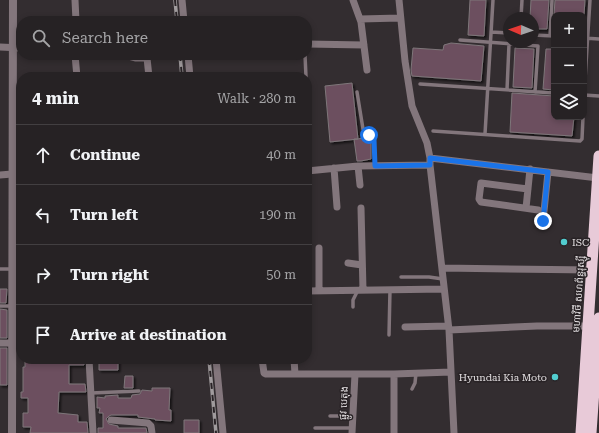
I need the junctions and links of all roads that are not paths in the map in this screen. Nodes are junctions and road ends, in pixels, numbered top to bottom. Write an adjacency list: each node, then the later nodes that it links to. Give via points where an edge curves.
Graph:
1 (13, 0): 19 (street)
2 (75, 0): 12 (street)
3 (182, 0): 13 (street)
4 (353, 0): 15 (street)
5 (399, 0): 14 (street)
6 (493, 0): 17 (lane)
7 (522, 0): 10 (lane)
8 (552, 0): 11 (lane)
9 (590, 0): 16 (lane)
10 (521, 12)
11 (552, 12)
12 (76, 16)
13 (184, 16)
14 (400, 18): 15 (street); 59 (street, via 412,106 427,143)
15 (360, 19): 28 (street)
16 (587, 28)
17 (491, 32): 18 (lane); 25 (lane)
18 (503, 33)
19 (16, 35)
20 (539, 35): 21 (lane)
21 (551, 36)
22 (587, 38): 23 (lane)
23 (599, 39)
24 (460, 40): 25 (lane)
25 (490, 43): 27 (lane); 48 (lane)
26 (312, 44): 28 (street)
27 (503, 44)
28 (364, 45): 39 (street)
29 (0, 47): 30 (street)
30 (16, 47)
31 (509, 48): 49 (lane)
32 (538, 48): 51 (lane)
33 (586, 48): 47 (lane)
34 (16, 60): 40 (street)
35 (75, 60): 42 (street)
36 (147, 60): 43 (street)
37 (188, 60): 44 (street)
38 (305, 60): 45 (lane)
39 (367, 70)
40 (16, 72)
41 (16, 72): 66 (street)
42 (77, 72)
43 (148, 72)
44 (190, 72)
45 (306, 72)
46 (420, 84): 48 (lane)
47 (584, 84)
48 (488, 88): 49 (lane); 57 (lane)
49 (507, 90): 51 (lane)
50 (357, 92): 61 (lane, via 363,129 374,139)
51 (535, 92): 52 (lane)
52 (551, 93)
53 (587, 95): 54 (lane)
54 (599, 96)
55 (583, 120): 57 (lane, via 580,141)
56 (433, 131): 57 (lane)
57 (485, 134)
58 (599, 156): 68 (highway, មហាវិថី សហព័ន្ធរុស្ស៊ី)
59 (430, 161): 61 (street); 63 (street); 81 (street)
60 (358, 166): 61 (street); 62 (street); 69 (street)
61 (375, 166)
62 (334, 168): 64 (street); 71 (street)
63 (530, 169): 65 (street); 70 (street)
64 (312, 170)
65 (548, 172): 68 (street); 76 (street)
66 (12, 174): 67 (street); 83 (street)
67 (0, 175)
68 (598, 178): 75 (highway, មហាវិថី សហព័ន្ធរុស្ស៊ី)
69 (360, 185)
70 (528, 189): 73 (street); 73 (street, via 483,183 480,185 480,202)
71 (337, 207)
72 (360, 208): 80 (street)
73 (526, 208): 74 (street)
74 (538, 210)
75 (597, 219): 77 (highway, មហាវិថី សហព័ន្ធរុស្ស៊ី)
76 (543, 221)
77 (596, 236): 84 (highway, មហាវិថី សហព័ន្ធរុស្ស៊ី)
78 (319, 248): 93 (street)
79 (348, 263): 80 (street)
80 (362, 265): 90 (street)
81 (442, 268): 84 (street); 86 (street)
82 (0, 269): 83 (lane)
83 (12, 269): 87 (street)
84 (592, 270): 98 (highway, មហាវិថី សហព័ន្ធរុស្ស៊ី)
85 (401, 277): 86 (lane)
86 (443, 279): 89 (street)
87 (12, 283): 88 (lane); 95 (street)
88 (16, 283)
89 (444, 289): 91 (street); 100 (street)
90 (361, 290): 91 (street); 93 (street); 96 (lane, via 354,296)
91 (390, 290): 101 (lane)
92 (312, 291): 93 (street)
93 (319, 291)
94 (0, 306): 95 (lane)
95 (12, 306): 103 (street)
96 (353, 307)
97 (599, 318): 104 (highway, មហាវិថី សហព័ន្ធរុស្ស៊ី)
98 (588, 326): 100 (street); 114 (highway, មហាវិថី សហព័ន្ធរុស្ស៊ី)
99 (405, 327): 100 (street)
100 (448, 328): 109 (street)
101 (389, 335)
102 (0, 343): 103 (street)
103 (11, 343): 124 (street)
104 (598, 347): 114 (highway, មហាវិថី សហព័ន្ធរុស្ស៊ី)
105 (89, 364): 117 (street)
106 (216, 364): 127 (street)
107 (263, 364): 111 (street, via 266,374)
108 (294, 364): 111 (street)
109 (450, 372): 110 (street); 129 (street)
110 (416, 373): 113 (street); 115 (lane)
111 (295, 374): 112 (street)
112 (355, 374): 113 (street); 119 (street, ផ្លូវ បេតុង)
113 (394, 374): 128 (street)
114 (593, 375): 122 (highway, មហាវិថី សហព័ន្ធរុស្ស៊ី); 130 (highway, មហាវិថី សហព័ន្ធរុស្ស៊ី)
115 (412, 389)
116 (139, 391): 117 (lane)
117 (91, 393): 125 (street)
118 (330, 416): 119 (lane)
119 (353, 416): 123 (street, ផ្លូវ បេតុង)
120 (111, 420): 126 (street, via 148,423)
121 (315, 428): 123 (lane)
122 (594, 428)
123 (352, 431)
124 (12, 433)
125 (93, 433)
126 (152, 433)
127 (223, 433)
128 (394, 433)
129 (454, 433)
130 (581, 433)

